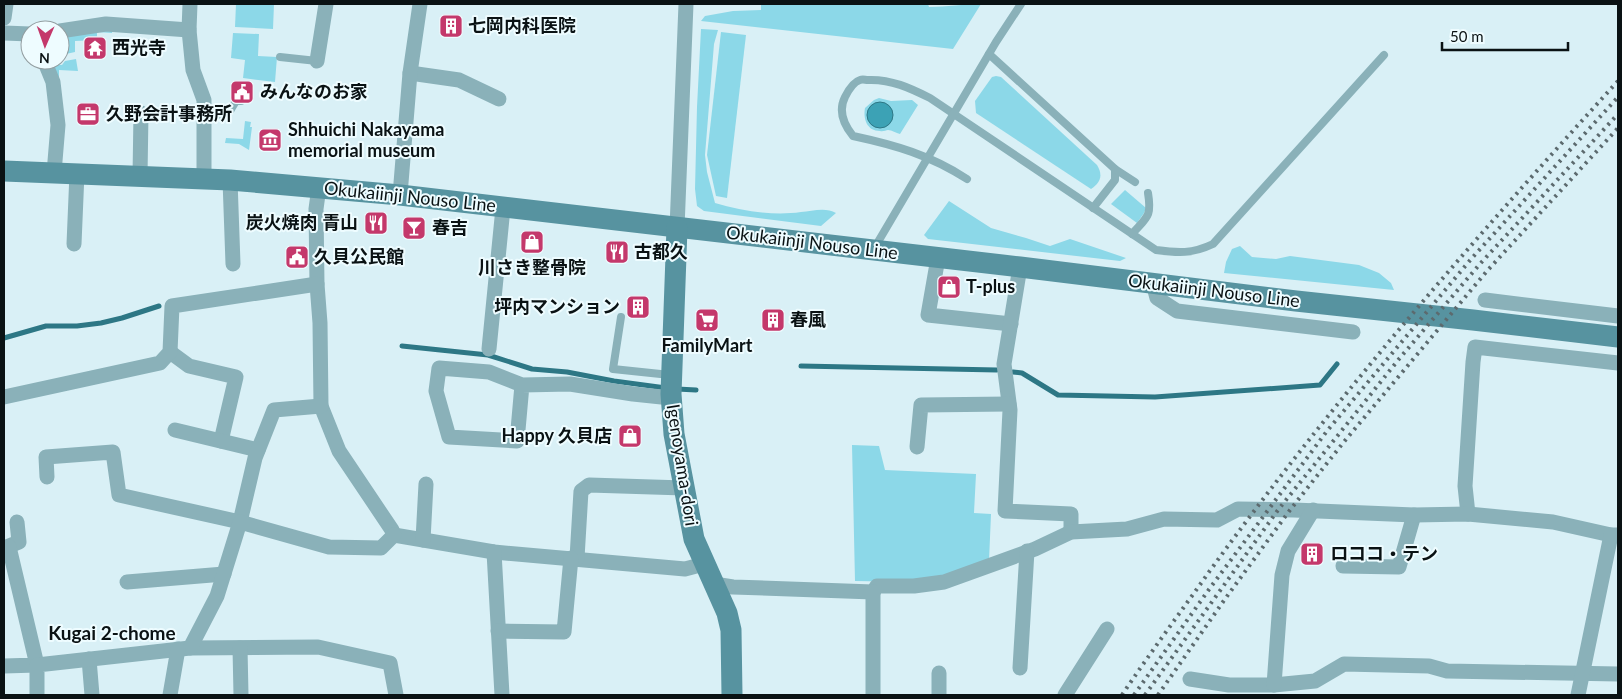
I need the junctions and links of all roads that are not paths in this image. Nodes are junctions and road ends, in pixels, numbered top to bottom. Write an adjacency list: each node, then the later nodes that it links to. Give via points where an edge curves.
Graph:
1 (6, 4): 7 (street)
2 (190, 4): 9 (street)
3 (326, 4): 15 (street)
4 (420, 4): 17 (street)
5 (686, 4): 38 (street)
6 (1021, 4): 12 (lane)
7 (4, 18)
8 (70, 29): 9 (street, via 106,24)
9 (188, 30): 20 (street, via 193,70 204,100)
10 (4, 33): 11 (street)
11 (20, 34)
12 (989, 54): 22 (lane); 24 (lane)
13 (1384, 55): 39 (lane, via 1212,244 1190,252 1172,252 1156,250)
14 (280, 57): 15 (lane)
15 (317, 61)
16 (48, 70): 26 (street, via 53,82 58,125)
17 (410, 73): 18 (street, via 459,80); 35 (street)
18 (499, 99)
19 (241, 102): 20 (lane, via 236,101 223,117 221,112)
20 (204, 112): 29 (street)
21 (141, 113): 28 (street)
22 (953, 115): 23 (lane); 23 (lane, via 911,88 889,82 860,80 850,88 843,100 842,113 845,126 853,136); 37 (lane)
23 (928, 157): 30 (lane); 41 (lane)
24 (1115, 169): 32 (lane); 37 (lane, via 1115,180)
25 (4, 171): 26 (main road, Okukaiinji Nouso Line)
26 (54, 173): 27 (main road, Okukaiinji Nouso Line)
27 (77, 173): 28 (main road, Okukaiinji Nouso Line); 40 (street)
28 (140, 176): 29 (main road, Okukaiinji Nouso Line)
29 (204, 178): 31 (main road, Okukaiinji Nouso Line)
30 (966, 179)
31 (230, 180): 33 (main road, Okukaiinji Nouso Line); 43 (street)
32 (1135, 182)
33 (319, 187): 35 (main road, Okukaiinji Nouso Line); 46 (street, via 316,209)
34 (1148, 193): 39 (lane, via 1150,209)
35 (400, 195): 36 (main road, Okukaiinji Nouso Line)
36 (503, 208): 38 (main road, Okukaiinji Nouso Line); 53 (street)
37 (1093, 208): 39 (lane)
38 (677, 228): 41 (main road, Okukaiinji Nouso Line); 57 (main road, Igenoyama-dori)
39 (1132, 234)
40 (74, 244)
41 (872, 251): 42 (main road, Okukaiinji Nouso Line)
42 (938, 258): 44 (main road, Okukaiinji Nouso Line); 50 (street, via 928,315)
43 (233, 264)
44 (1020, 267): 45 (main road, Okukaiinji Nouso Line); 50 (street)
45 (1153, 283): 51 (street, via 1157,298 1177,311); 52 (main road, Okukaiinji Nouso Line)
46 (317, 284): 54 (street, via 172,306); 60 (street)
47 (1486, 300): 48 (street)
48 (1618, 316)
49 (621, 317): 57 (lane, via 613,369)
50 (1011, 324): 59 (street, via 1004,364)
51 (1353, 332)
52 (1618, 337)
53 (489, 349)
54 (170, 352): 58 (street, via 160,363); 62 (street, via 189,366 236,377)
55 (1618, 363): 69 (street, via 1475,347 1465,486)
56 (522, 384): 56 (street, via 488,372 439,368 436,391 449,437 518,441); 57 (street, via 570,384 633,394)
57 (671, 387): 67 (main road, Igenoyama-dori, via 674,434)
58 (4, 397)
59 (1009, 404): 63 (street, via 921,405); 73 (street, via 1005,511 1071,514)
60 (321, 406): 64 (street, via 274,410); 74 (street, via 339,451)
61 (175, 430): 62 (street)
62 (222, 441): 64 (street)
63 (917, 447)
64 (258, 450): 72 (street)
65 (47, 477): 72 (street, via 46,457 113,452 119,495)
66 (426, 484): 76 (street)
67 (684, 488): 80 (street, via 589,485 581,491); 81 (main road, Igenoyama-dori, via 694,539)
68 (1313, 510): 70 (street); 73 (street, via 1238,509 1217,520 1164,519 1126,529); 99 (street, via 1288,551 1282,575)
69 (1468, 514): 70 (street); 75 (street, via 1554,522)
70 (1414, 515): 82 (street, via 1399,567)
71 (17, 522): 77 (street, via 19,542)
72 (240, 522): 74 (street, via 328,547 381,548); 83 (street)
73 (1071, 532): 78 (street)
74 (394, 535): 76 (street)
75 (1614, 535): 96 (street)
76 (423, 540): 79 (street)
77 (6, 547): 92 (street)
78 (1028, 551): 86 (street, via 944,582 877,586); 94 (street)
79 (494, 552): 80 (street); 88 (street)
80 (574, 558): 81 (street, via 685,569); 88 (street, via 564,632)
81 (704, 564): 85 (main road, Igenoyama-dori)
82 (1343, 566)
83 (224, 574): 84 (street); 90 (street, via 217,596)
84 (127, 582)
85 (714, 584): 86 (street); 106 (main road, Igenoyama-dori, via 731,630)
86 (873, 592): 107 (street)
87 (1108, 629): 109 (street)
88 (498, 631): 105 (street)
89 (240, 648): 90 (street); 103 (street); 104 (street, via 318,647 390,663)
90 (184, 649): 91 (street); 102 (street)
91 (89, 659): 92 (street); 101 (street)
92 (36, 665): 93 (street); 100 (street)
93 (4, 666)
94 (1020, 668)
95 (939, 673): 108 (street)
96 (1582, 674): 97 (street); 99 (street, via 1447,672 1429,666 1344,664 1315,681); 110 (street)
97 (1618, 674)
98 (1190, 679): 99 (street, via 1229,685)
99 (1274, 685)
100 (37, 695)
101 (92, 695)
102 (170, 695)
103 (241, 695)
104 (396, 695)
105 (502, 695)
106 (732, 695)
107 (873, 695)
108 (939, 695)
109 (1065, 695)
110 (1578, 695)

